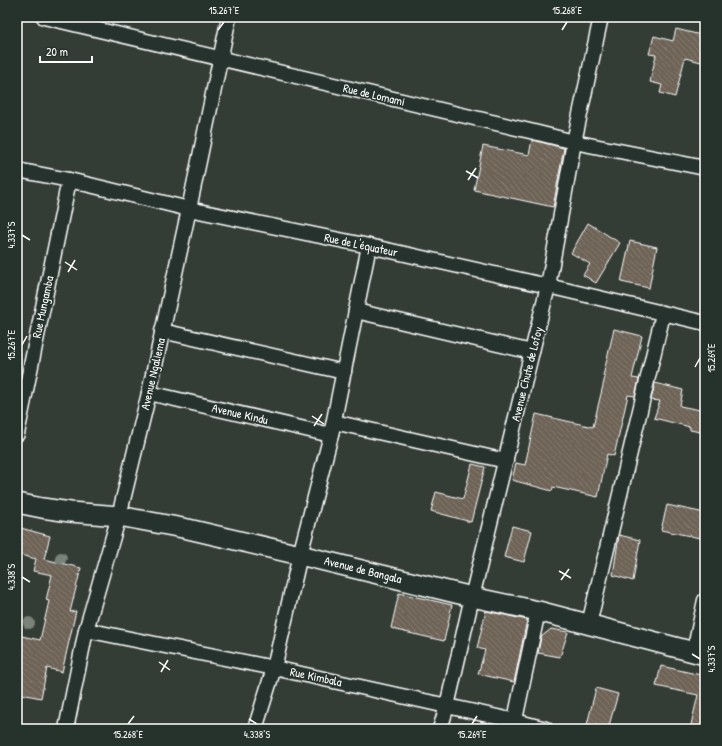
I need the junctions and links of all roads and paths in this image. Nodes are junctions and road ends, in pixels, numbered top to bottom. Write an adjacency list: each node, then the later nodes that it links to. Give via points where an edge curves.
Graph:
1 (44, 17): 4 (street, Rue de Lomami)
2 (229, 17): 4 (street, Avenue Ngaliema)
3 (601, 17): 5 (street, Avenue Chute de Lofoy)
4 (220, 59): 5 (street, Rue de Lomami); 9 (street, Avenue Ngaliema)
5 (574, 142): 6 (street, Rue de Lomami); 11 (street, Avenue Chute de Lofoy)
6 (705, 168)
7 (17, 170): 8 (street, Rue de L'équateur)
8 (69, 180): 9 (street, Rue de L'équateur); 20 (street, Rue Mungamba)
9 (189, 209): 10 (street, Rue de L'équateur); 15 (street, Avenue Ngaliema)
10 (369, 246): 11 (street, Rue de L'équateur); 12 (street)
11 (548, 286): 13 (street, Rue de L'équateur); 16 (street, Avenue Chute de Lofoy)
12 (356, 311): 16 (street); 17 (street)
13 (663, 314): 14 (street, Rue de L'équateur); 28 (street)
14 (705, 323)
15 (162, 331): 17 (street); 18 (street, Avenue Ngaliema)
16 (532, 352): 21 (street, Avenue Chute de Lofoy)
17 (344, 372): 19 (street)
18 (149, 393): 19 (street, Avenue Kindu); 23 (street, Avenue Ngaliema)
19 (332, 428): 21 (street, Avenue Kindu); 24 (street)
20 (17, 434)
21 (506, 460): 25 (street, Avenue Chute de Lofoy)
22 (17, 503): 23 (main road, Avenue de Bangala, via 70,512)
23 (119, 516): 24 (main road, Avenue de Bangala); 29 (street, Avenue Ngaliema)
24 (300, 555): 25 (main road, Avenue de Bangala); 31 (street)
25 (472, 597): 27 (main road, Avenue de Bangala); 32 (street, Avenue Chute de Lofoy)
26 (705, 600): 30 (street)
27 (538, 611): 28 (main road, Avenue de Bangala); 33 (street)
28 (589, 624): 30 (main road, Avenue de Bangala)
29 (86, 630): 31 (street, Rue Kimbala); 34 (street, Avenue Ngaliema)
30 (700, 653)
31 (274, 668): 32 (street, Rue Kimbala); 35 (street)
32 (447, 706): 33 (street, Rue Kimbala); 36 (street, Avenue Chute de Lofoy)
33 (514, 725): 37 (street, Rue Kimbala)
34 (66, 729)
35 (255, 729)
36 (440, 729)
37 (546, 729)

